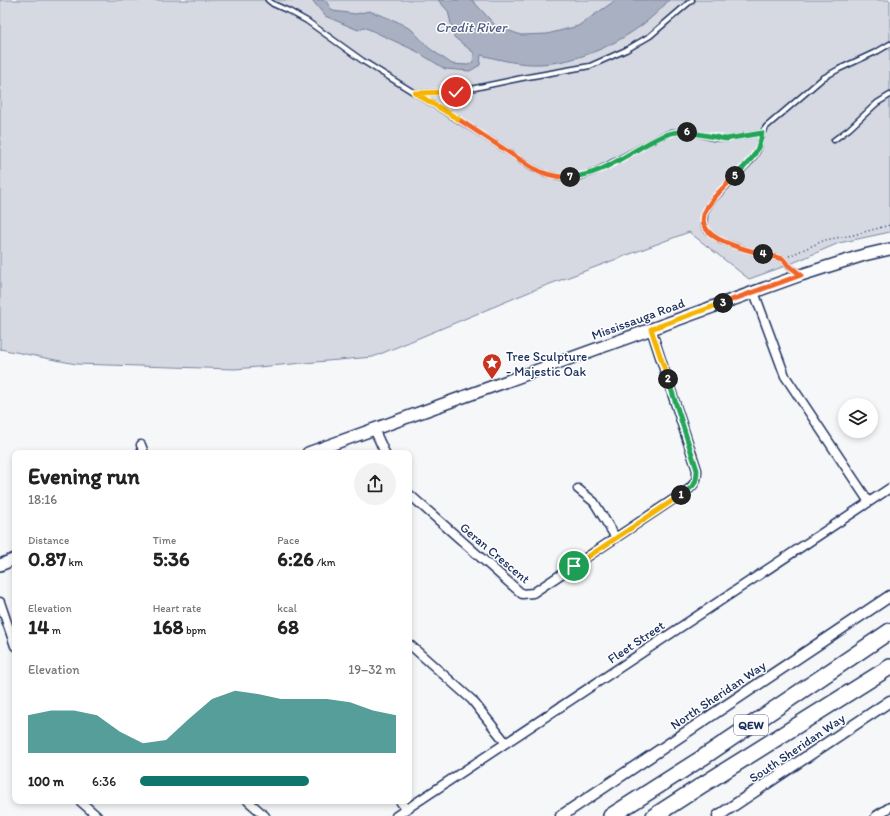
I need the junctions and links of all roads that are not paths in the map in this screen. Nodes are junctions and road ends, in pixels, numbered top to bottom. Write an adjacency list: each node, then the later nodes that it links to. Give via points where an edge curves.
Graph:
1 (268, 0): 4 (lane, via 307,21 363,62)
2 (692, 0): 4 (lane, via 650,36 590,66 456,92)
3 (890, 44): 6 (lane, via 823,78)
4 (415, 93): 6 (lane, via 533,168 564,178 580,177 594,172 672,132 726,139)
5 (890, 95): 7 (lane)
6 (762, 133): 9 (lane, via 758,150 752,160 711,202 705,213 704,226 712,235 734,246 783,259)
7 (834, 140)
8 (890, 249): 9 (main road, Mississauga Road)
9 (801, 275): 10 (main road, Mississauga Road)
10 (754, 292): 11 (main road, Mississauga Road); 20 (street, via 785,376)
11 (651, 329): 12 (main road, Mississauga Road); 21 (street, Geran Crescent, via 697,470 697,478 689,489)
12 (374, 429): 15 (main road, Mississauga Road); 16 (street)
13 (141, 444): 14 (street)
14 (143, 450)
15 (316, 450)
16 (383, 450)
17 (890, 488): 20 (street, Fleet Street)
18 (578, 489): 21 (street, via 594,502)
19 (412, 497): 21 (street, Geran Crescent, via 522,594 533,593)
20 (869, 502): 31 (street, Fleet Street)
21 (616, 538)
22 (12, 560): 23 (main road)
23 (0, 564)
24 (890, 596): 40 (street, North Sheridan Way)
25 (0, 602): 27 (street)
26 (890, 631): 41 (highway, QEW)
27 (12, 637)
28 (412, 647): 31 (street, via 472,700)
29 (890, 666): 42 (highway, QEW)
30 (890, 701): 43 (street, South Sheridan Way)
31 (506, 743): 36 (street, Fleet Street)
32 (83, 804): 37 (street)
33 (251, 804): 38 (street)
34 (402, 804): 36 (street)
35 (890, 807): 44 (street)
36 (406, 809): 39 (street, Fleet Street)
37 (97, 816)
38 (265, 816)
39 (396, 816)
40 (561, 816)
41 (611, 816)
42 (654, 816)
43 (718, 816)
44 (876, 816)

